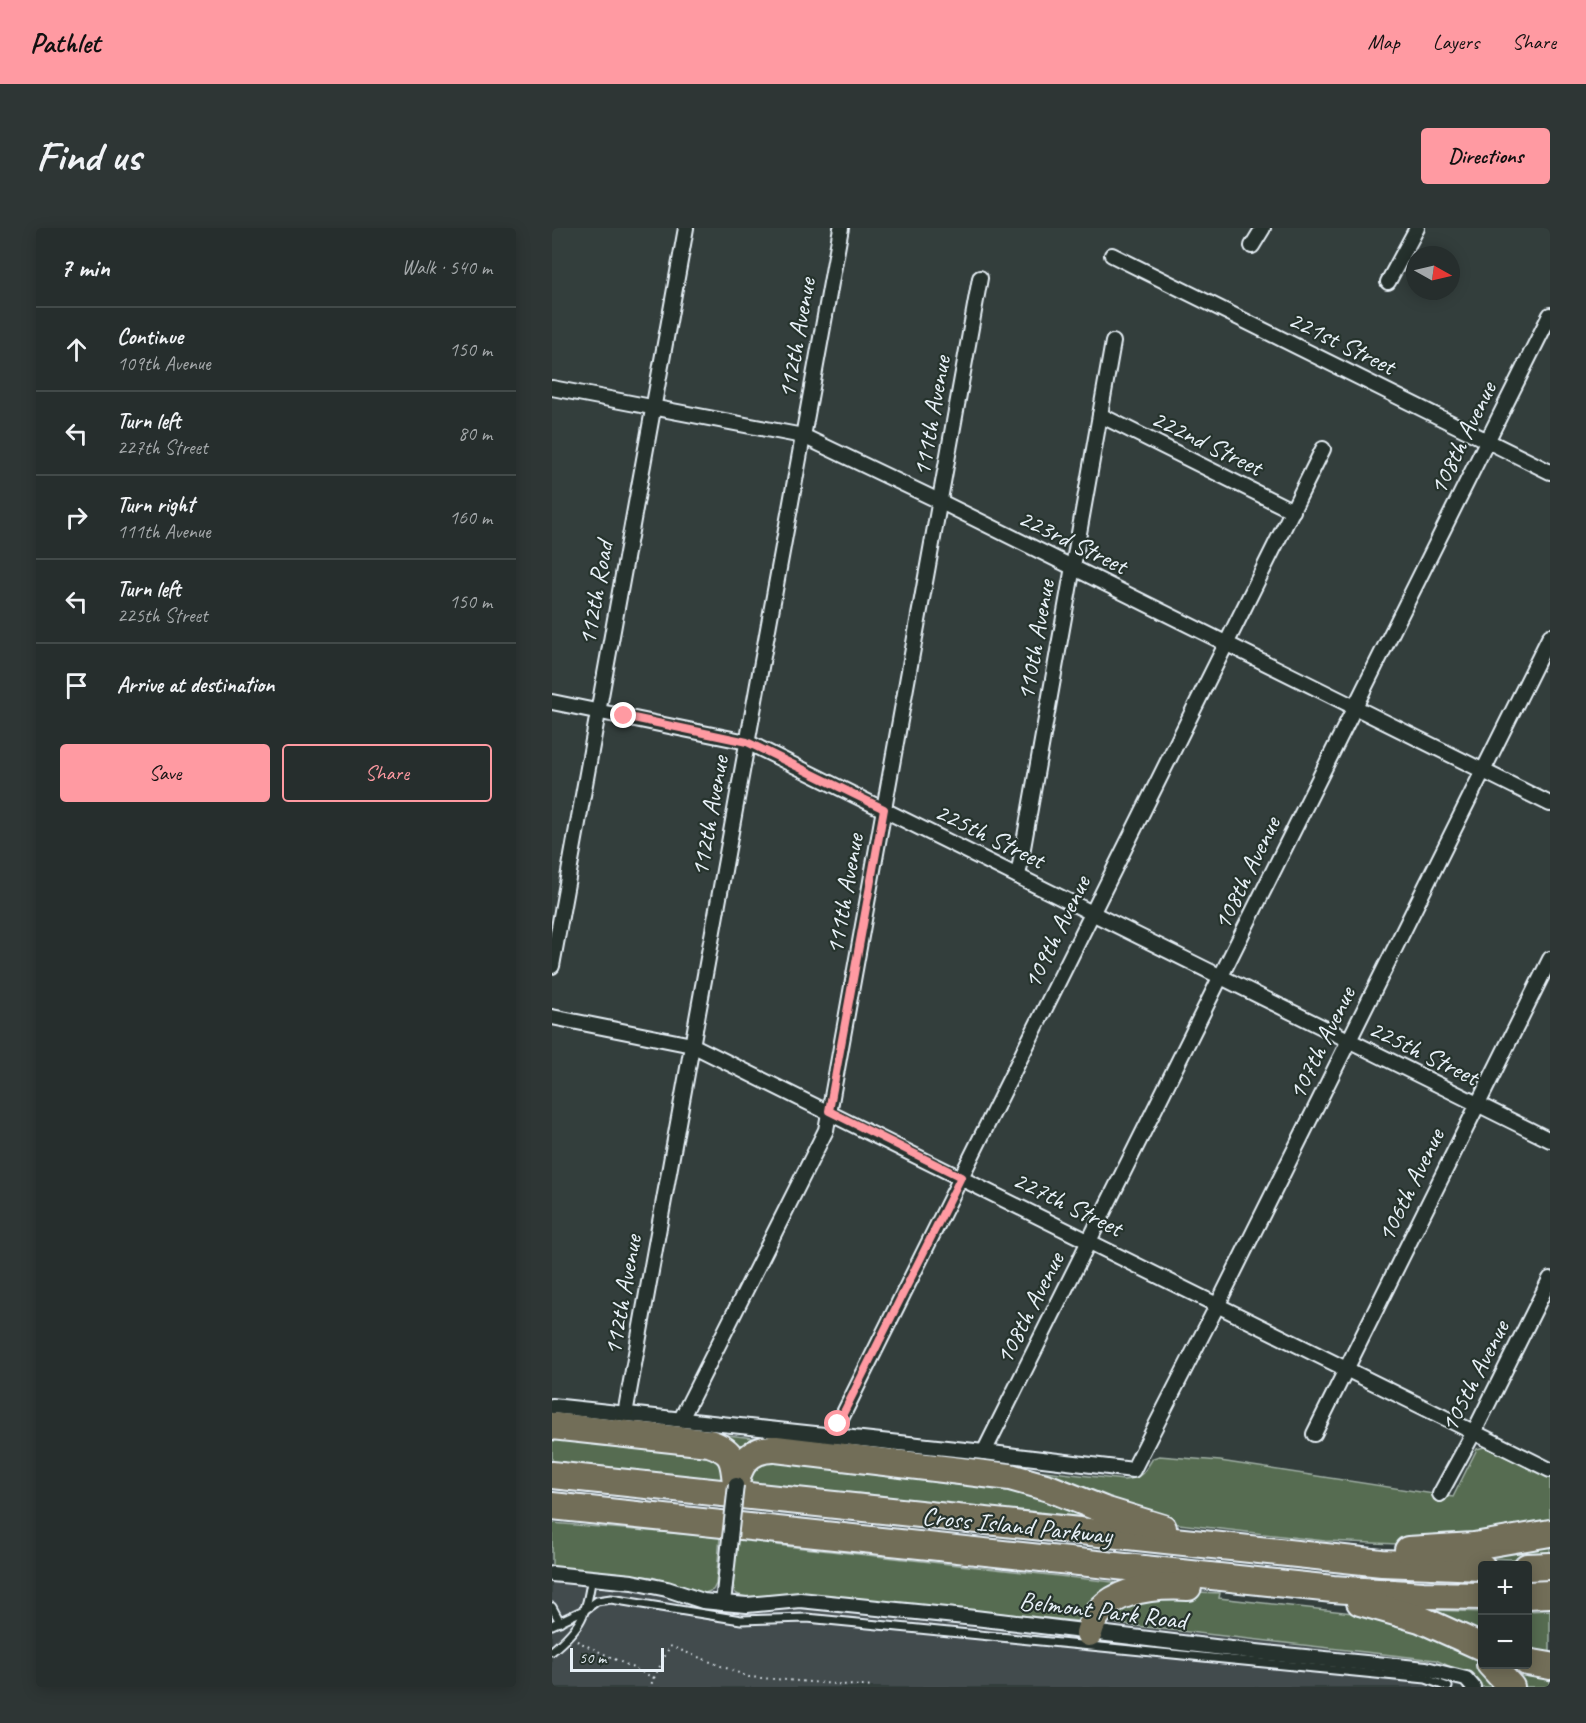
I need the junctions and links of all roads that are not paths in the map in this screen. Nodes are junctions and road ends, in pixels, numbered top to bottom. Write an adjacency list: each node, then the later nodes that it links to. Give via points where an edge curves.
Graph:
1 (686, 228): 12 (street, 112th Road)
2 (841, 228): 14 (street, 112th Avenue)
3 (1263, 228): 5 (street)
4 (1417, 228): 8 (street)
5 (1252, 246)
6 (1112, 255): 15 (street, 221st Street)
7 (980, 278): 18 (street, 111th Avenue)
8 (1388, 282)
9 (1550, 315): 15 (street, 108th Avenue)
10 (1113, 342): 13 (street, 110th Avenue)
11 (552, 388): 12 (street, 223rd Street)
12 (654, 406): 14 (street, 223rd Street); 25 (street, 112th Road)
13 (1100, 415): 19 (street, 222nd Street); 20 (street, 110th Avenue)
14 (803, 436): 18 (street, 223rd Street); 26 (street, 112th Avenue)
15 (1487, 441): 17 (street, 221st Street); 24 (street, 108th Avenue)
16 (1323, 449): 19 (street, 109th Avenue)
17 (1550, 472)
18 (939, 501): 20 (street, 223rd Street); 29 (street, 111th Avenue)
19 (1293, 511): 22 (street, 109th Avenue)
20 (1073, 567): 22 (street, 223rd Street); 30 (street, 110th Avenue)
21 (1550, 636): 27 (street, 107th Avenue)
22 (1227, 644): 24 (street, 223rd Street); 31 (street, 109th Avenue)
23 (552, 702): 25 (street, 225th Street)
24 (1355, 707): 27 (street, 223rd Street); 34 (street, 108th Avenue)
25 (598, 711): 26 (street, 225th Street); 33 (street, 112th Road)
26 (747, 742): 29 (street, 225th Street); 37 (street, 112th Avenue)
27 (1483, 771): 28 (street, 223rd Street); 36 (street, 107th Avenue)
28 (1550, 804)
29 (884, 809): 30 (street, 225th Street); 39 (street, 111th Avenue)
30 (1018, 876): 31 (street, 225th Street)
31 (1093, 913): 34 (street, 225th Street); 41 (street, 109th Avenue)
32 (1550, 959): 38 (street, 106th Avenue)
33 (552, 966)
34 (1221, 976): 36 (street, 225th Street); 42 (street, 108th Avenue)
35 (552, 1017): 37 (street, 227th Street)
36 (1348, 1041): 38 (street, 225th Street); 44 (street, 107th Avenue)
37 (692, 1045): 39 (street, 227th Street); 47 (street, 112th Avenue)
38 (1478, 1104): 40 (street, 225th Street); 45 (street, 106th Avenue)
39 (829, 1111): 41 (street, 227th Street); 48 (street, 111th Avenue, via 826,1130)
40 (1550, 1140)
41 (961, 1177): 42 (street, 227th Street); 52 (street, 109th Avenue)
42 (1090, 1241): 44 (street, 227th Street); 53 (street, 108th Avenue)
43 (1550, 1279): 50 (street, 105th Avenue)
44 (1218, 1304): 45 (street, 227th Street); 53 (street, 107th Avenue, via 1133,1470)
45 (1346, 1369): 50 (street, 227th Street); 51 (street, 106th Avenue)
46 (552, 1406): 47 (street)
47 (625, 1414): 48 (street)
48 (681, 1419): 52 (street)
49 (552, 1426): 56 (highway, via 710,1443 730,1456)
50 (1474, 1432): 54 (street, 227th Street); 57 (street, 105th Avenue)
51 (1314, 1434)
52 (832, 1437): 53 (street)
53 (984, 1452)
54 (1550, 1470)
55 (552, 1475): 60 (highway, Cross Island Parkway)
56 (736, 1485): 60 (highway, via 744,1461 768,1448 990,1474 1027,1481 1114,1513); 71 (street, bridge)
57 (1440, 1494)
58 (552, 1506): 67 (highway, Cross Island Parkway)
59 (1550, 1533): 61 (highway, via 1466,1547)
60 (1227, 1547): 61 (highway, Cross Island Parkway)
61 (1306, 1555): 63 (highway, Cross Island Parkway)
62 (1550, 1566): 64 (highway)
63 (1478, 1567)
64 (1532, 1567)
65 (552, 1574): 66 (street, Belmont Park Road)
66 (592, 1576): 71 (street, Belmont Park Road); 73 (lane)
67 (1276, 1583): 70 (highway, Cross Island Parkway); 76 (highway, via 1137,1590 1103,1607 1092,1621); 77 (highway, via 1407,1615)
68 (1550, 1594): 69 (highway)
69 (1532, 1595)
70 (1478, 1596)
71 (723, 1603): 76 (street, Belmont Park Road, via 800,1600)
72 (552, 1607): 74 (lane)
73 (586, 1609): 74 (lane); 78 (lane, via 571,1635); 82 (lane, via 597,1601 611,1599 741,1620 807,1618 1426,1679)
74 (560, 1622): 75 (lane)
75 (552, 1625)
76 (1089, 1633): 83 (street, Belmont Park Road, via 1426,1669 1466,1679)
77 (1471, 1643)
78 (552, 1651)
79 (1532, 1663): 80 (highway)
80 (1550, 1666)
81 (1494, 1669): 84 (highway)
82 (1448, 1687)
83 (1473, 1687)
84 (1511, 1687)

